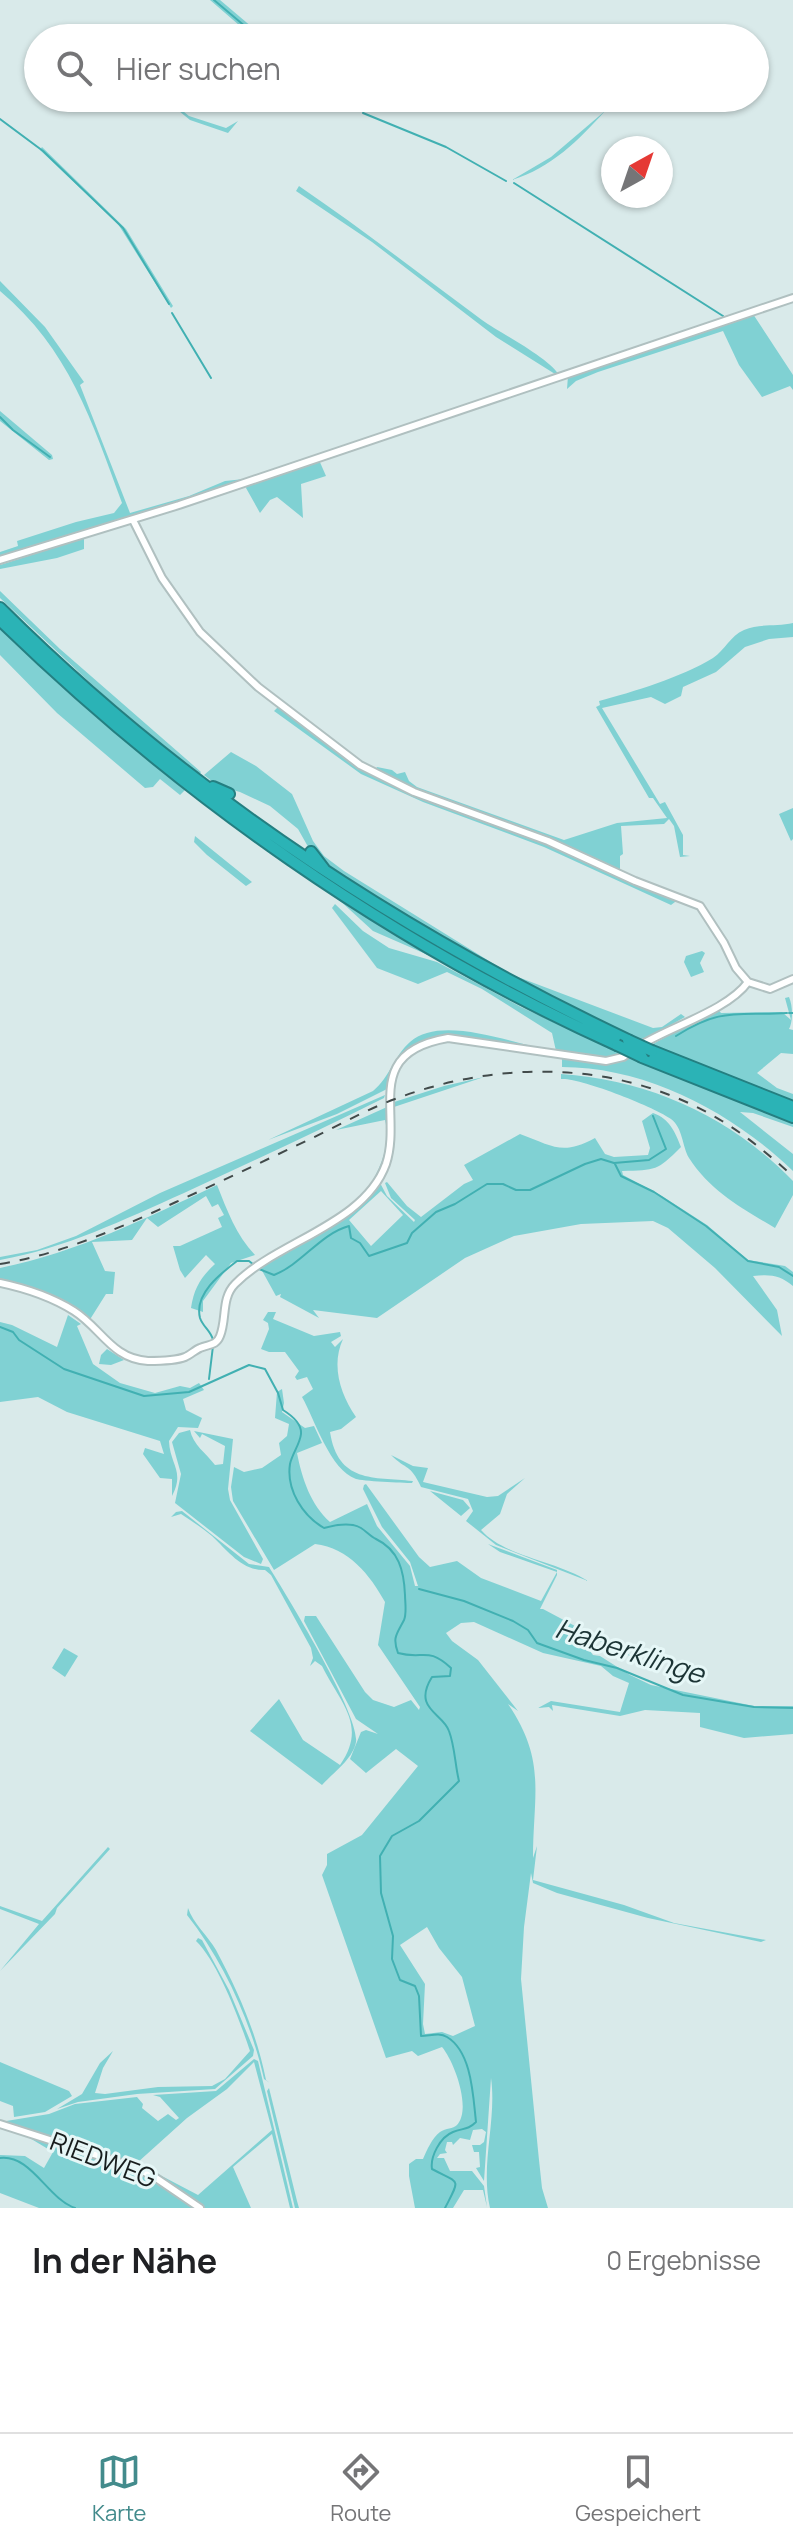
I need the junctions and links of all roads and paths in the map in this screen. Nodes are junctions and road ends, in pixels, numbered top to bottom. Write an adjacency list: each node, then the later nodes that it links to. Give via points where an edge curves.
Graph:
1 (793, 298): 2 (street)
2 (133, 520): 3 (street); 15 (street, via 162,578 200,632 258,687 360,765 703,909)
3 (0, 560)
4 (0, 608): 6 (highway, via 70,675)
5 (0, 620): 9 (highway, via 158,761)
6 (203, 785): 7 (highway); 10 (highway)
7 (229, 794)
8 (311, 852): 10 (highway)
9 (308, 873): 11 (highway); 13 (highway)
10 (328, 875): 16 (highway, via 439,943)
11 (336, 900)
12 (427, 956): 13 (highway)
13 (452, 961): 16 (highway, via 544,1010)
14 (793, 979): 15 (street, via 770,989)
15 (748, 982): 20 (street, via 711,1010 616,1059 585,1060 448,1038 414,1050 392,1078 388,1154 372,1188 352,1208 231,1289 216,1342 176,1359 128,1356 71,1310)
16 (623, 1043): 17 (highway, bridge)
17 (647, 1054): 18 (highway); 19 (highway)
18 (793, 1107)
19 (793, 1117)
20 (0, 1283)
21 (0, 2124): 22 (street, RIEDWEG, via 137,2168)
22 (200, 2208)

